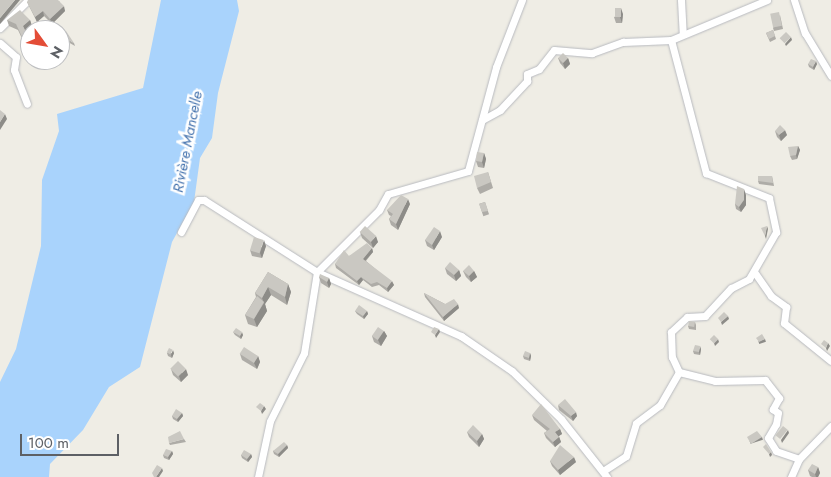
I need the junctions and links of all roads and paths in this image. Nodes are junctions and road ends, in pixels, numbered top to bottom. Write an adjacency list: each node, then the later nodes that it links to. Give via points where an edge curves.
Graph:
1 (28, 0): 6 (street)
2 (522, 0): 12 (street)
3 (681, 0): 7 (street)
4 (767, 0): 7 (street)
5 (794, 0): 10 (street, via 804,33)
6 (0, 28)
7 (684, 33): 8 (street)
8 (671, 40): 12 (street, via 623,42 592,53 554,50 539,68 527,74 527,81 500,110); 15 (street, via 706,173 769,198 775,242 768,245)
9 (0, 43): 11 (street, via 16,57 14,70)
10 (831, 76)
11 (25, 101)
12 (482, 120): 14 (street, via 468,172 388,194 379,210)
13 (181, 232): 14 (street, via 198,200 204,200)
14 (317, 272): 20 (street, via 431,319 488,354 561,418); 21 (street, via 304,353 270,421)
15 (755, 273): 16 (street, via 771,296 786,307 784,323); 17 (street, via 732,288 705,316 687,317 671,332 672,356)
16 (831, 361)
17 (679, 372): 19 (street, via 714,381 765,380 779,398 773,409 778,413 776,424 768,438 776,451); 20 (street, via 660,405 636,423 626,456)
18 (831, 426): 19 (street)
19 (799, 459): 22 (street)
20 (605, 474)
21 (258, 477)
22 (791, 477)

